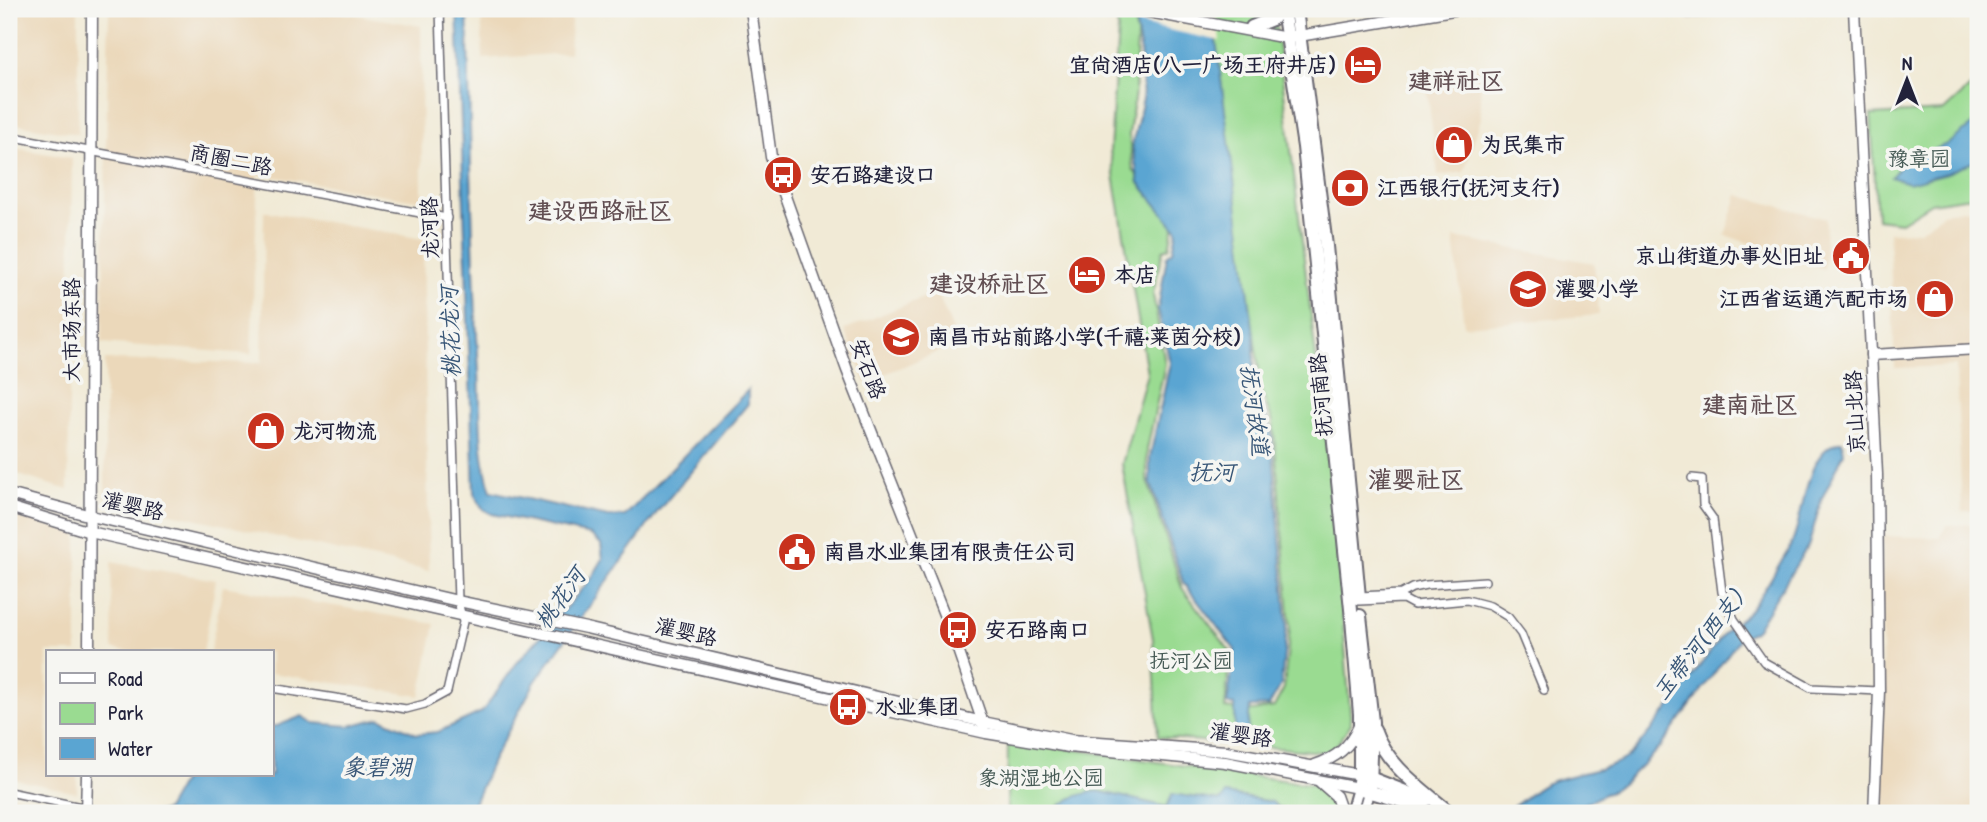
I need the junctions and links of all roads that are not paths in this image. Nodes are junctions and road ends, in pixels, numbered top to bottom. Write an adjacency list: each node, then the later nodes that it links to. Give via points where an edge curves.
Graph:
1 (92, 9): 13 (main road, 大市场东路)
2 (440, 9): 14 (street, 龙河路)
3 (751, 9): 31 (main road, 安石路, via 771,157 847,370)
4 (1133, 9): 10 (main road)
5 (1161, 9): 10 (main road)
6 (1282, 9): 10 (highway); 11 (highway, 抚河南路)
7 (1296, 9): 11 (highway, 抚河南路)
8 (1459, 9): 11 (main road)
9 (1854, 9): 16 (main road, 京山北路)
10 (1252, 30): 11 (main road)
11 (1293, 34): 23 (highway, 抚河南路, via 1326,246); 30 (highway, 抚河南路)
12 (9, 136): 13 (street, 商圈二路)
13 (92, 151): 14 (street, 商圈二路); 20 (main road, 大市场东路)
14 (447, 218): 24 (street, 龙河路)
15 (1978, 349): 16 (main road)
16 (1871, 355): 29 (main road, 京山北路)
17 (1692, 478): 29 (street, via 1702,479 1703,505 1713,519 1722,592 1734,619 1764,662 1811,688)
18 (9, 494): 20 (main road, 灌婴路)
19 (9, 507): 21 (main road, 灌婴路)
20 (91, 516): 21 (main road, 大市场东路); 24 (main road, 灌婴路)
21 (90, 532): 25 (main road, 灌婴路); 26 (main road, 大市场东路)
22 (1485, 582): 23 (street, via 1426,585 1401,594)
23 (1359, 599): 28 (street, via 1403,599 1414,605 1467,600 1490,606 1508,617 1521,634); 30 (highway, 抚河南路)
24 (458, 601): 25 (street, 龙河路); 31 (main road, 灌婴路, via 586,628)
25 (460, 614): 27 (street, 龙河路, via 463,622 447,692 425,704 406,709); 31 (main road, 灌婴路)
26 (89, 650)
27 (273, 688)
28 (1544, 690)
29 (1880, 691): 43 (main road, 京山北路)
30 (1366, 722): 32 (main road, via 1335,757); 35 (highway, 抚河南路); 42 (highway, via 1384,751)
31 (985, 727): 32 (main road, 灌婴路, via 1070,740 1226,751); 34 (main road, 灌婴路, via 1069,747 1217,761)
32 (1314, 766): 35 (main road, 灌婴路)
33 (87, 776): 37 (main road)
34 (1317, 779): 35 (main road, 灌婴路); 38 (main road, via 1336,796)
35 (1365, 783): 39 (main road); 40 (main road); 41 (highway); 42 (highway, via 1419,796)
36 (9, 792): 37 (street)
37 (86, 810)
38 (1342, 813)
39 (1351, 813)
40 (1363, 813)
41 (1429, 813)
42 (1448, 813)
43 (1874, 813)

